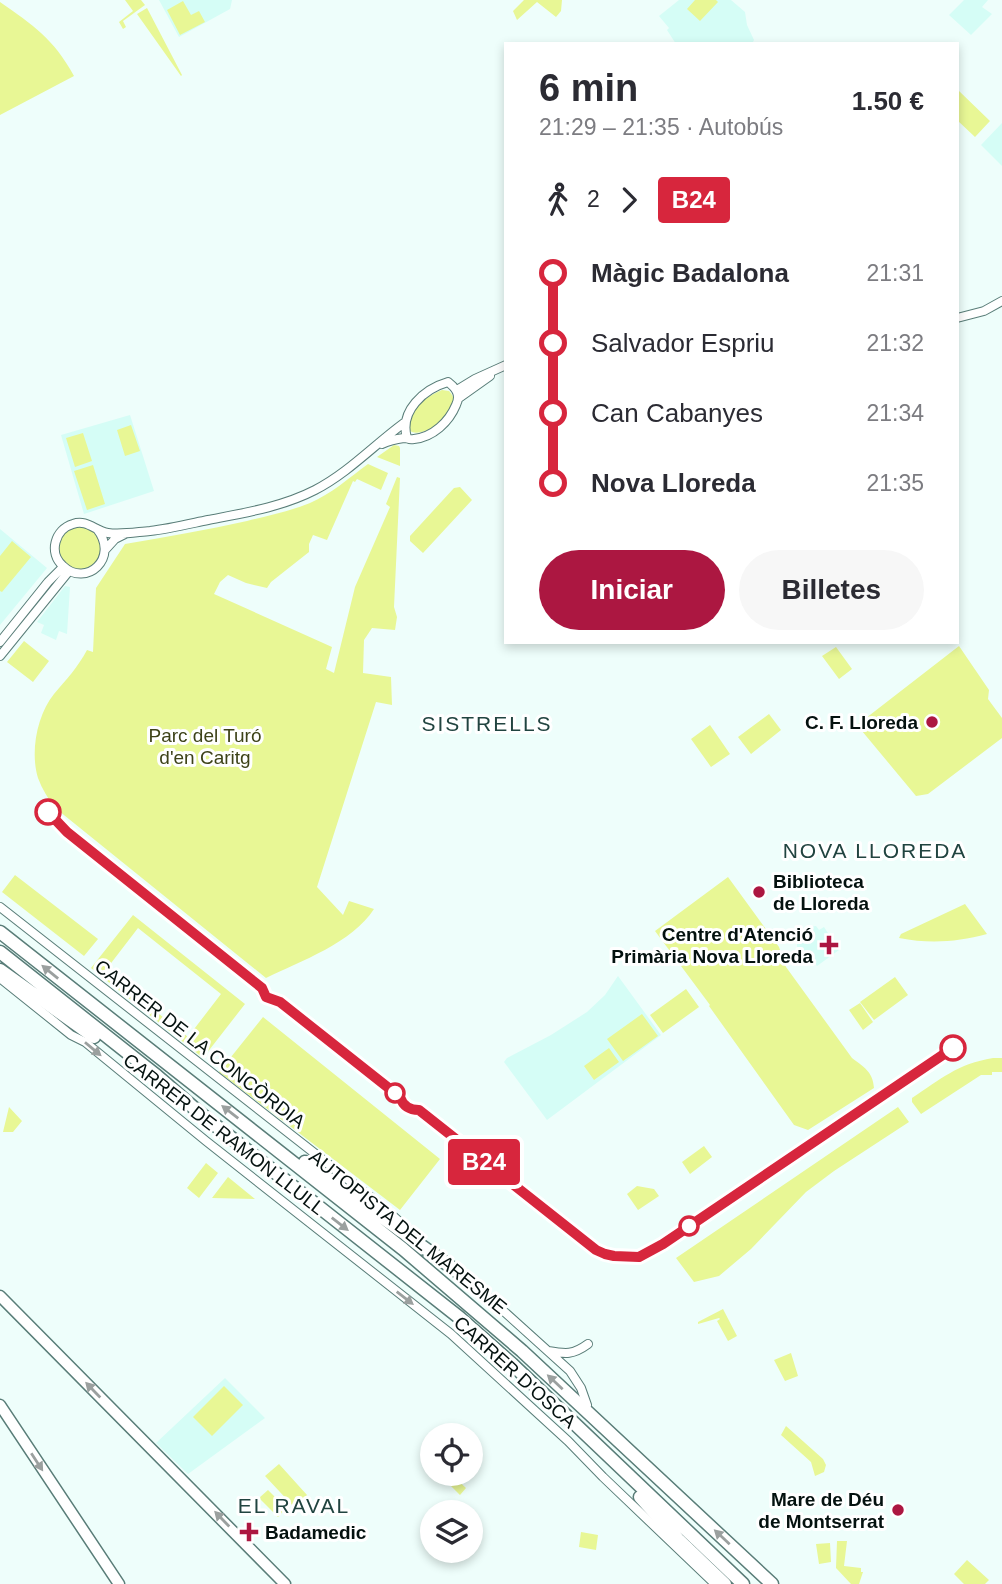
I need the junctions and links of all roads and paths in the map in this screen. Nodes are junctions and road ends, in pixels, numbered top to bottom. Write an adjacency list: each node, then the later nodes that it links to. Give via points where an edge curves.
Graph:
1 (1002, 301): 2 (street)
2 (959, 317)
3 (502, 367): 4 (street)
4 (458, 394): 5 (street, via 448,382 431,390); 6 (street, via 456,407 444,424 428,435)
5 (404, 423): 6 (street); 7 (street)
6 (407, 438): 7 (street)
7 (373, 448): 9 (street, via 316,489 285,503)
8 (97, 529): 9 (street); 10 (street); 11 (street, via 77,523 58,535 55,550)
9 (128, 533): 10 (street)
10 (105, 550): 11 (street, via 92,570)
11 (66, 569): 12 (street, via 48,582); 13 (street)
12 (0, 642)
13 (0, 656)
14 (0, 907): 21 (street, CARRER DE LA CONCÒRDIA, via 382,1206)
15 (0, 932): 20 (highway, AUTOPISTA DEL MARESME, one-way to 15)
16 (0, 952): 19 (highway, AUTOPISTA DEL MARESME)
17 (0, 970): 19 (highway, via 112,1050)
18 (0, 978): 23 (street, CARRER DE RAMON LLULL, one-way to 23)
19 (157, 1076): 28 (highway, AUTOPISTA DEL MARESME, one-way to 28, via 460,1318)
20 (262, 1137): 21 (highway, via 288,1150); 34 (highway, AUTOPISTA DEL MARESME, one-way to 20, via 522,1351)
21 (458, 1272): 25 (street, CARRER DE LA CONCÒRDIA)
22 (0, 1296): 30 (main road, one-way to 22)
23 (428, 1316): 31 (street, CARRER D'OSCA, via 499,1377)
24 (588, 1344): 25 (street, via 572,1353)
25 (548, 1350): 27 (street, CARRER DE LA CONCÒRDIA, via 570,1371)
26 (0, 1405): 29 (main road, one-way to 29)
27 (587, 1405)
28 (597, 1445): 32 (highway, via 678,1539); 33 (highway, AUTOPISTA DEL MARESME)
29 (119, 1584)
30 (285, 1584)
31 (715, 1584)
32 (725, 1584)
33 (743, 1584)
34 (772, 1584)

